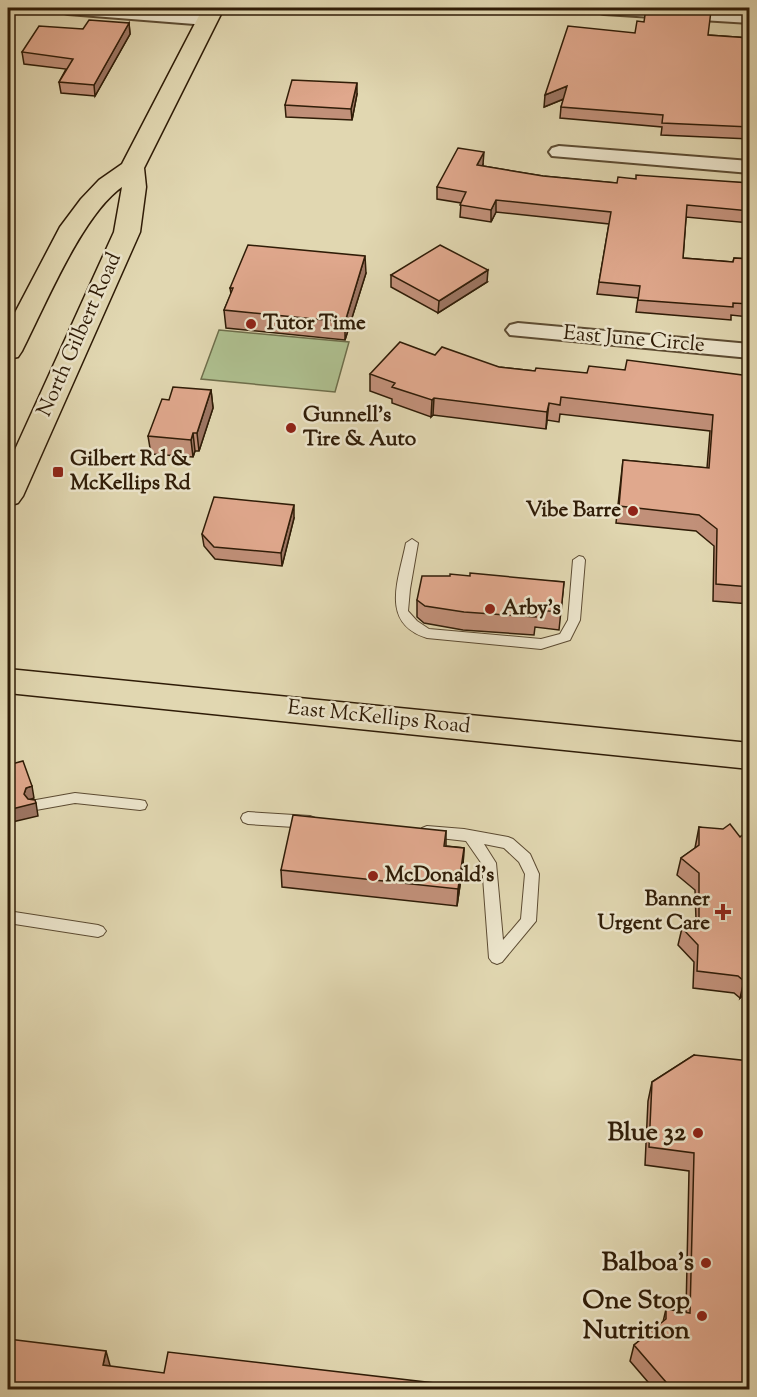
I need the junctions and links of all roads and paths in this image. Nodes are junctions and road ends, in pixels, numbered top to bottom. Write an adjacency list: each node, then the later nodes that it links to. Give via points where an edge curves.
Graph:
1 (68, 8): 3 (street)
2 (604, 8): 4 (street)
3 (210, 13): 7 (main road, North Gilbert Road)
4 (750, 17)
5 (559, 152): 6 (street)
6 (750, 167)
7 (132, 168): 9 (main road, North Gilbert Road, via 108,185 73,227); 11 (main road, North Gilbert Road, via 134,187 127,232)
8 (518, 330): 10 (street, East June Circle)
9 (8, 351)
10 (750, 351)
11 (8, 496)
12 (412, 543): 13 (lane, via 401,609 415,627 427,633 541,644 565,637 574,620)
13 (579, 560)
14 (8, 681): 15 (main road, East McKellips Road)
15 (750, 756)
16 (36, 805): 17 (lane, via 75,798)
17 (140, 805)
18 (248, 818): 19 (lane)
19 (328, 824)
20 (407, 830): 21 (lane)
21 (470, 836): 21 (lane, via 489,863 497,958 528,921 532,874 525,858 508,843)
22 (8, 917): 23 (lane)
23 (98, 931)

